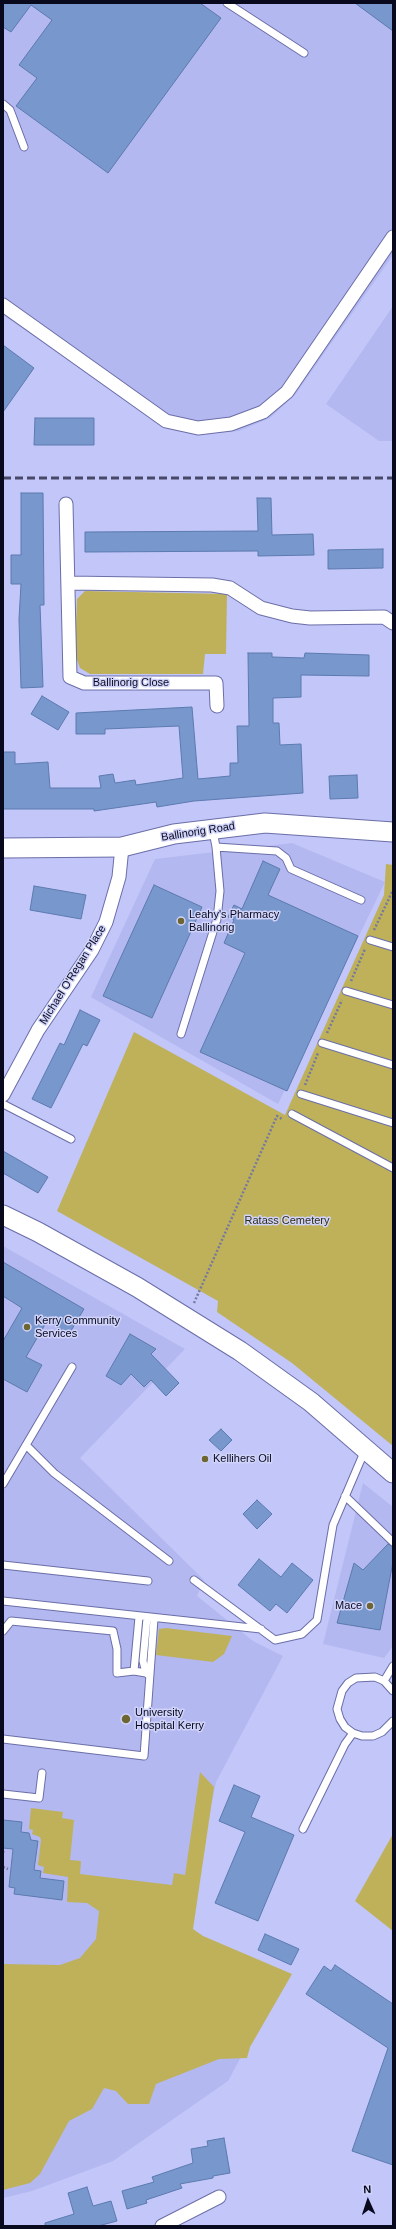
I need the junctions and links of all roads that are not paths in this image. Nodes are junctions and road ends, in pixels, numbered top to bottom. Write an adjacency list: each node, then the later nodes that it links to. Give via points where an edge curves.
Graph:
1 (227, 3): 2 (lane)
2 (304, 54)
3 (3, 104): 4 (lane, via 10,110)
4 (24, 148)
5 (393, 237): 6 (street, via 287,392 262,412 231,424 198,428 166,421)
6 (3, 305)
7 (66, 504): 8 (street, Ballinorig Close)
8 (68, 583): 9 (street, via 212,585 230,588 261,608 292,616 384,617); 10 (street, Ballinorig Close, via 70,677 84,683 216,684)
9 (393, 623)
10 (217, 706)
11 (213, 828): 12 (main road, Ballinorig Road, via 265,823); 13 (main road, Ballinorig Road, via 174,834); 14 (lane)
12 (393, 832)
13 (122, 847): 15 (main road, Ballinorig Road); 25 (street, Michael O'Regan Place, via 119,877 106,922 92,950 38,1030)
14 (216, 847): 16 (lane, via 277,851 286,858 291,870); 21 (lane, via 220,891 217,919)
15 (3, 848)
16 (361, 900)
17 (370, 940): 18 (lane)
18 (393, 947)
19 (346, 991): 20 (lane)
20 (393, 1005)
21 (181, 1034)
22 (322, 1043): 23 (lane)
23 (393, 1065)
24 (301, 1094): 28 (lane)
25 (3, 1095)
26 (3, 1104): 29 (lane)
27 (292, 1114): 30 (lane)
28 (393, 1123)
29 (70, 1139)
30 (393, 1168)
31 (3, 1207): 33 (main road)
32 (3, 1215): 33 (main road)
33 (38, 1232): 36 (main road, via 137,1287 240,1351 311,1402)
34 (72, 1367): 35 (lane)
35 (26, 1445): 38 (lane); 41 (lane, via 54,1473)
36 (366, 1448): 37 (main road); 39 (lane)
37 (393, 1473)
38 (3, 1484)
39 (345, 1496): 40 (lane); 48 (lane, via 333,1525 316,1620 302,1634 275,1640)
40 (393, 1542)
41 (169, 1561)
42 (3, 1565): 44 (lane)
43 (194, 1580): 48 (lane)
44 (148, 1581)
45 (3, 1601): 46 (lane)
46 (143, 1617): 47 (lane); 51 (lane); 52 (lane, via 143,1661)
47 (154, 1619): 48 (lane); 52 (lane)
48 (261, 1629)
49 (3, 1631): 51 (lane, via 11,1622 113,1632 117,1649 116,1673)
50 (393, 1666): 53 (lane)
51 (134, 1671): 52 (lane)
52 (148, 1675): 57 (lane, via 144,1756)
53 (384, 1681): 54 (lane); 56 (lane, via 365,1676 356,1678 342,1691 338,1700 339,1714 345,1727)
54 (393, 1691)
55 (393, 1722): 56 (lane, via 373,1736)
56 (353, 1733): 60 (lane, via 345,1744)
57 (3, 1740)
58 (42, 1773): 59 (lane, via 39,1798)
59 (3, 1794)
60 (303, 1829)
61 (219, 2197): 62 (street)
62 (162, 2226)

